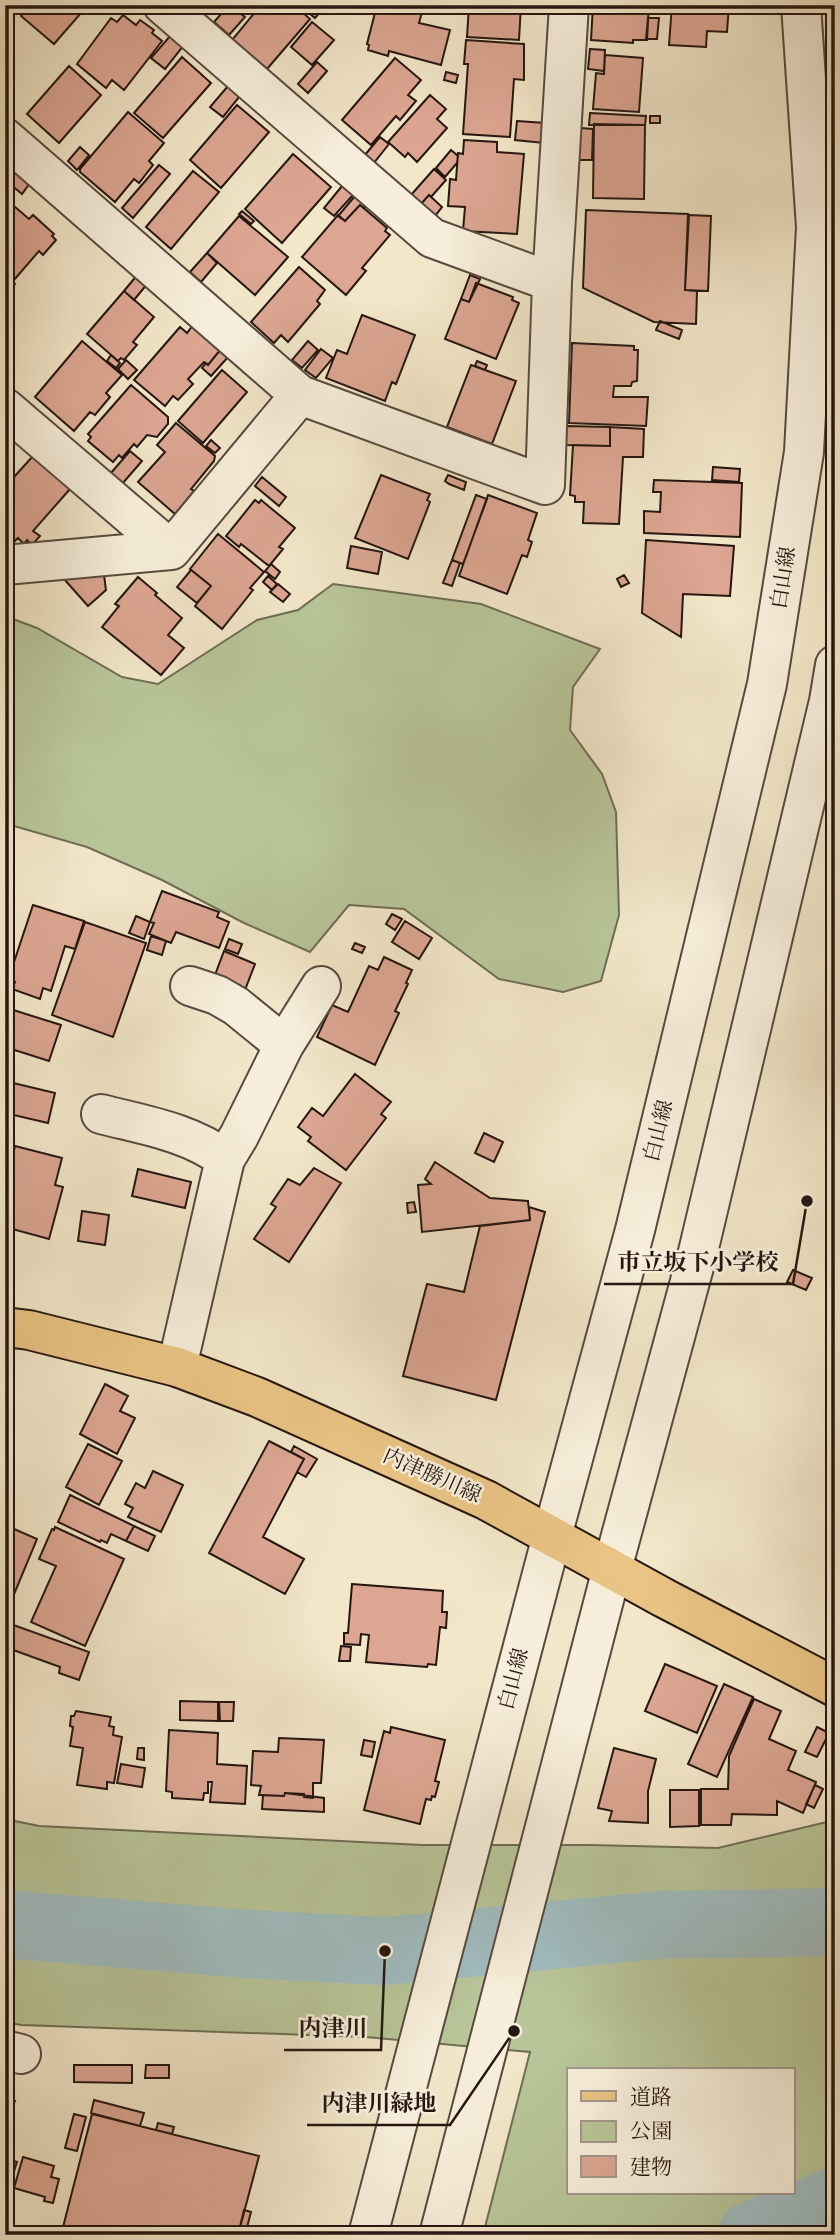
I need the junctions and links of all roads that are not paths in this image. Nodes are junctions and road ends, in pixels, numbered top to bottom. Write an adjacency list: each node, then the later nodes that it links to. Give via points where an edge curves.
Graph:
1 (163, 5): 5 (street, via 432,238)
2 (569, 5): 5 (street)
3 (801, 5): 18 (street, 白山線, via 816,227 804,452 767,684 635,1230)
4 (5, 138): 6 (street)
5 (552, 282): 6 (street, via 545,485)
6 (300, 395): 8 (street)
7 (5, 408): 8 (street)
8 (171, 550): 9 (street)
9 (5, 565)
10 (835, 665): 19 (street, via 698,1252)
11 (190, 986): 13 (street, via 236,1006)
12 (321, 986): 13 (street)
13 (284, 1045): 15 (street)
14 (102, 1114): 15 (street, via 191,1139)
15 (225, 1158): 17 (street)
16 (5, 1327): 17 (main road, 内津勝川線)
17 (177, 1367): 18 (main road, 内津勝川線, via 257,1397 486,1500)
18 (552, 1535): 19 (main road, 内津勝川線); 21 (street, 白山線)
19 (612, 1569): 20 (main road, 内津勝川線); 22 (street)
20 (835, 1687)
21 (368, 2235)
22 (439, 2235)

